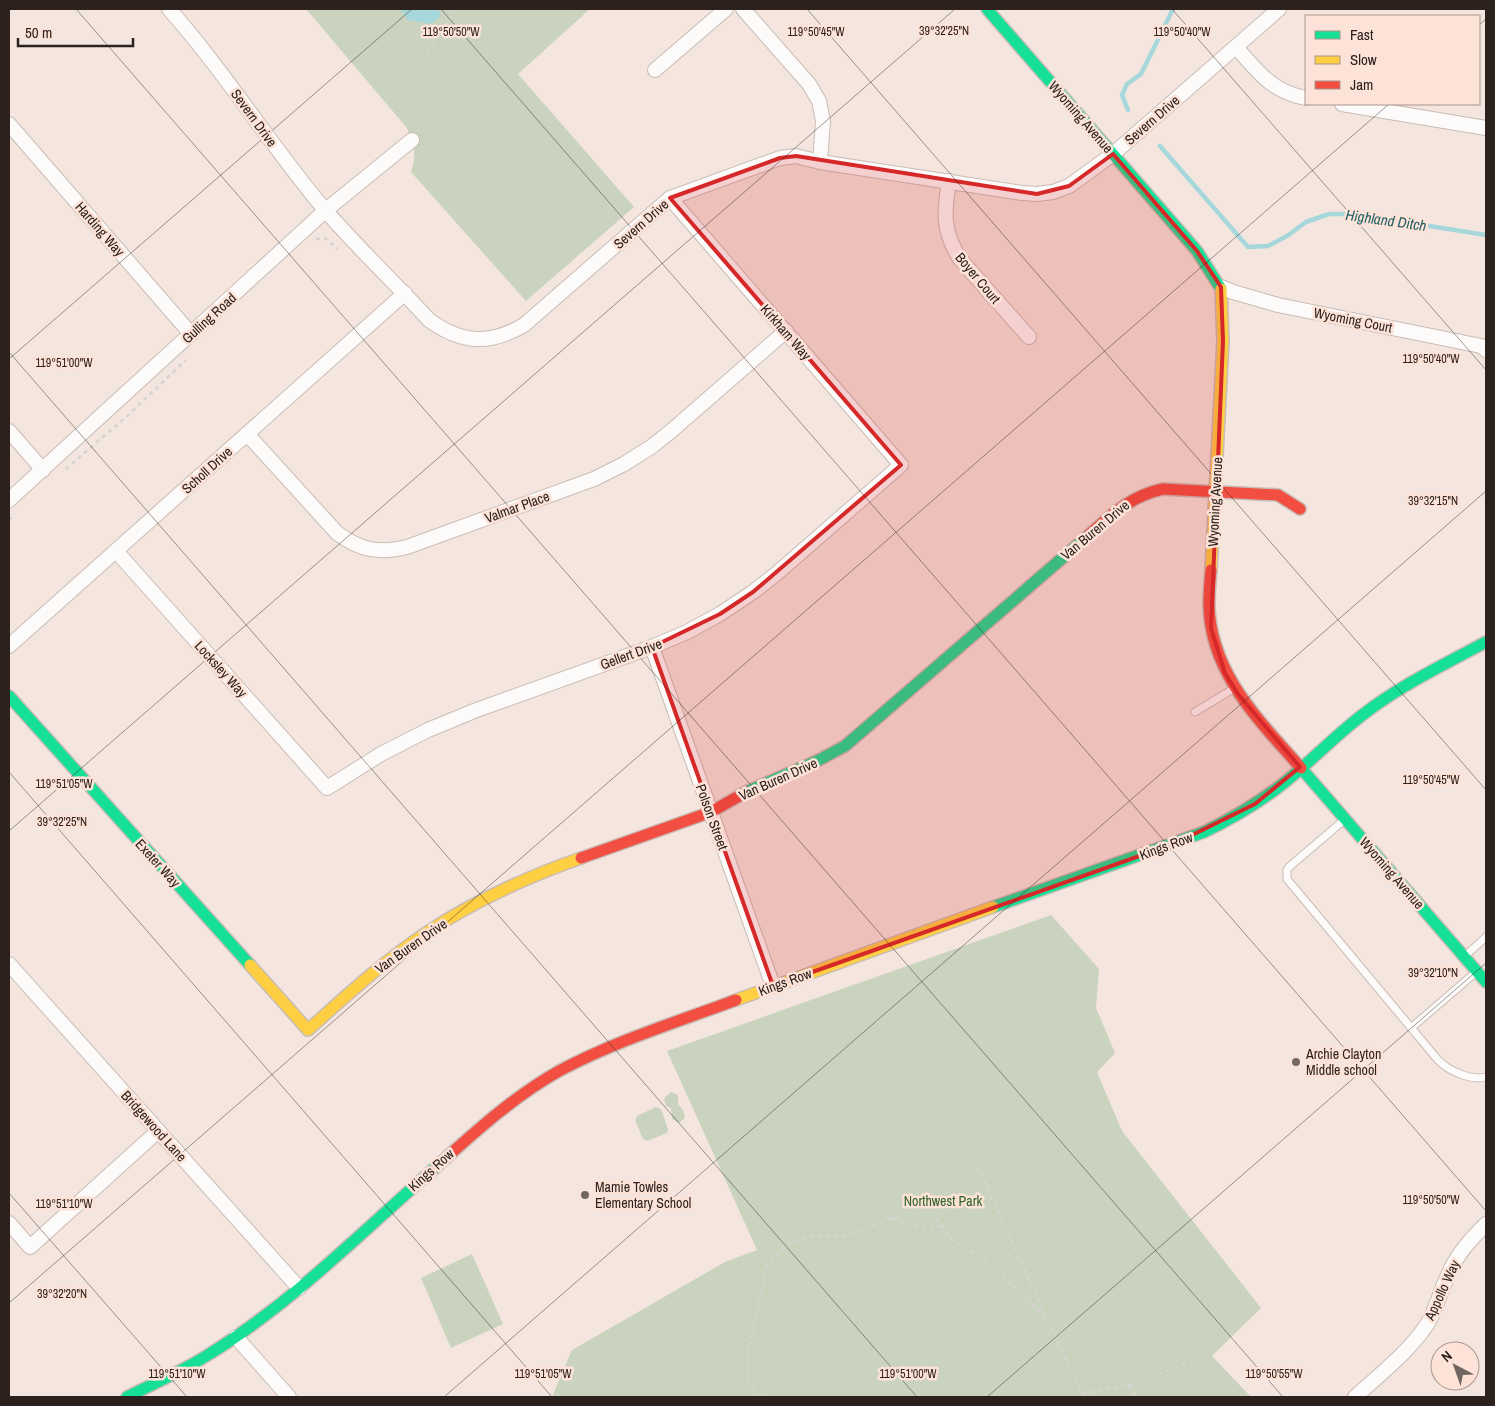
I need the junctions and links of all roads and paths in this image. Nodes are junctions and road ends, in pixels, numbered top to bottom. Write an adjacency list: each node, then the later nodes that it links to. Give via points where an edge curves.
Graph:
1 (169, 9): 19 (street, Severn Drive, via 199,43 270,142)
2 (454, 9): 8 (path)
3 (726, 9): 9 (street)
4 (743, 9): 16 (street, via 809,84 819,101 823,121)
5 (987, 9): 15 (street, Wyoming Avenue)
6 (1279, 9): 7 (street, Severn Drive)
7 (1236, 47): 10 (street, via 1270,83); 15 (street, Severn Drive)
8 (427, 52)
9 (655, 70)
10 (1305, 98)
11 (1348, 105): 13 (street)
12 (9, 124): 23 (street, Harding Way)
13 (1486, 128)
14 (412, 140): 19 (street, Gulling Road)
15 (1113, 154): 17 (street, Severn Drive, via 1068,186 1053,192 1022,194); 20 (street, Wyoming Avenue, via 1197,251)
16 (820, 162): 17 (street, Severn Drive); 18 (street, Severn Drive, via 796,156 780,158)
17 (949, 181): 24 (street, Boyer Court, via 944,210 951,244 960,259)
18 (670, 198): 21 (street, Severn Drive, via 524,325 510,333 492,339 460,337 429,320); 22 (street, Kirkham Way)
19 (326, 210): 21 (street, Severn Drive); 23 (street, Gulling Road)
20 (1221, 287): 25 (street, Wyoming Court, via 1278,306 1481,346); 30 (street, Wyoming Avenue, via 1223,341)
21 (405, 293): 27 (street, Scholl Drive)
22 (786, 332): 27 (street, Valmar Place, via 670,432 624,464 594,479 392,550 364,548 336,534); 28 (street, Kirkham Way)
23 (191, 334): 29 (street, Gulling Road)
24 (1028, 337)
25 (1486, 350)
26 (9, 431): 29 (street)
27 (247, 434): 33 (street, Scholl Drive)
28 (902, 465): 36 (street, Gellert Drive, via 753,592 712,619)
29 (42, 470): 31 (street, Gulling Road)
30 (1215, 491): 32 (street, Van Buren Drive, via 1278,495); 37 (street, Wyoming Avenue, via 1209,605 1211,628 1225,673); 42 (street, Van Buren Drive, via 1163,489 1134,497 845,746 825,759 752,790)
31 (9, 500)
32 (1300, 509)
33 (116, 551): 35 (street, Scholl Drive); 41 (street, Locksley Way)
34 (1486, 642): 40 (street, Kings Row, via 1378,703)
35 (9, 646)
36 (652, 647): 41 (street, Gellert Drive, via 428,730 381,754); 42 (street, Polson Street)
37 (1234, 688): 39 (lane); 40 (street, Wyoming Avenue)
38 (9, 696): 51 (street, Exeter Way)
39 (1195, 712)
40 (1300, 767): 43 (street, Wyoming Avenue); 49 (street, Kings Row, via 1255,804 1204,832)
41 (327, 788)
42 (711, 812): 49 (street, Polson Street); 51 (street, Van Buren Drive, via 534,876 444,921 370,975)
43 (1345, 819): 45 (street, Wyoming Avenue); 50 (lane, via 1289,867 1287,878)
44 (1486, 938): 45 (lane)
45 (1464, 956): 47 (street, Wyoming Avenue)
46 (9, 964): 53 (street, Bridgewood Lane)
47 (1477, 971): 48 (street, Wyoming Avenue); 50 (lane)
48 (1486, 982)
49 (773, 986): 61 (street, Kings Row, via 598,1052 535,1086 491,1118)
50 (1411, 1028): 52 (lane, via 1443,1065 1475,1078)
51 (308, 1030)
52 (1486, 1077)
53 (158, 1131): 58 (street, via 30,1247); 61 (street, Bridgewood Lane)
54 (978, 1167): 62 (path)
55 (900, 1215): 56 (path)
56 (892, 1218): 60 (path, via 924,1228); 68 (path, via 842,1236 813,1235 783,1247 766,1265 748,1353 749,1384)
57 (936, 1219): 60 (path)
58 (9, 1223)
59 (1486, 1224): 70 (street, Appollo Way, via 1460,1253 1428,1323 1414,1341)
60 (941, 1226): 62 (path, via 952,1239 984,1258)
61 (299, 1288): 63 (street, Kings Row)
62 (1046, 1317): 65 (path, via 1083,1393)
63 (236, 1338): 66 (street, Kings Row); 67 (street)
64 (1194, 1361): 65 (path)
65 (1129, 1385): 69 (path)
66 (127, 1397)
67 (290, 1397)
68 (761, 1397)
69 (1136, 1397)
70 (1355, 1397)

